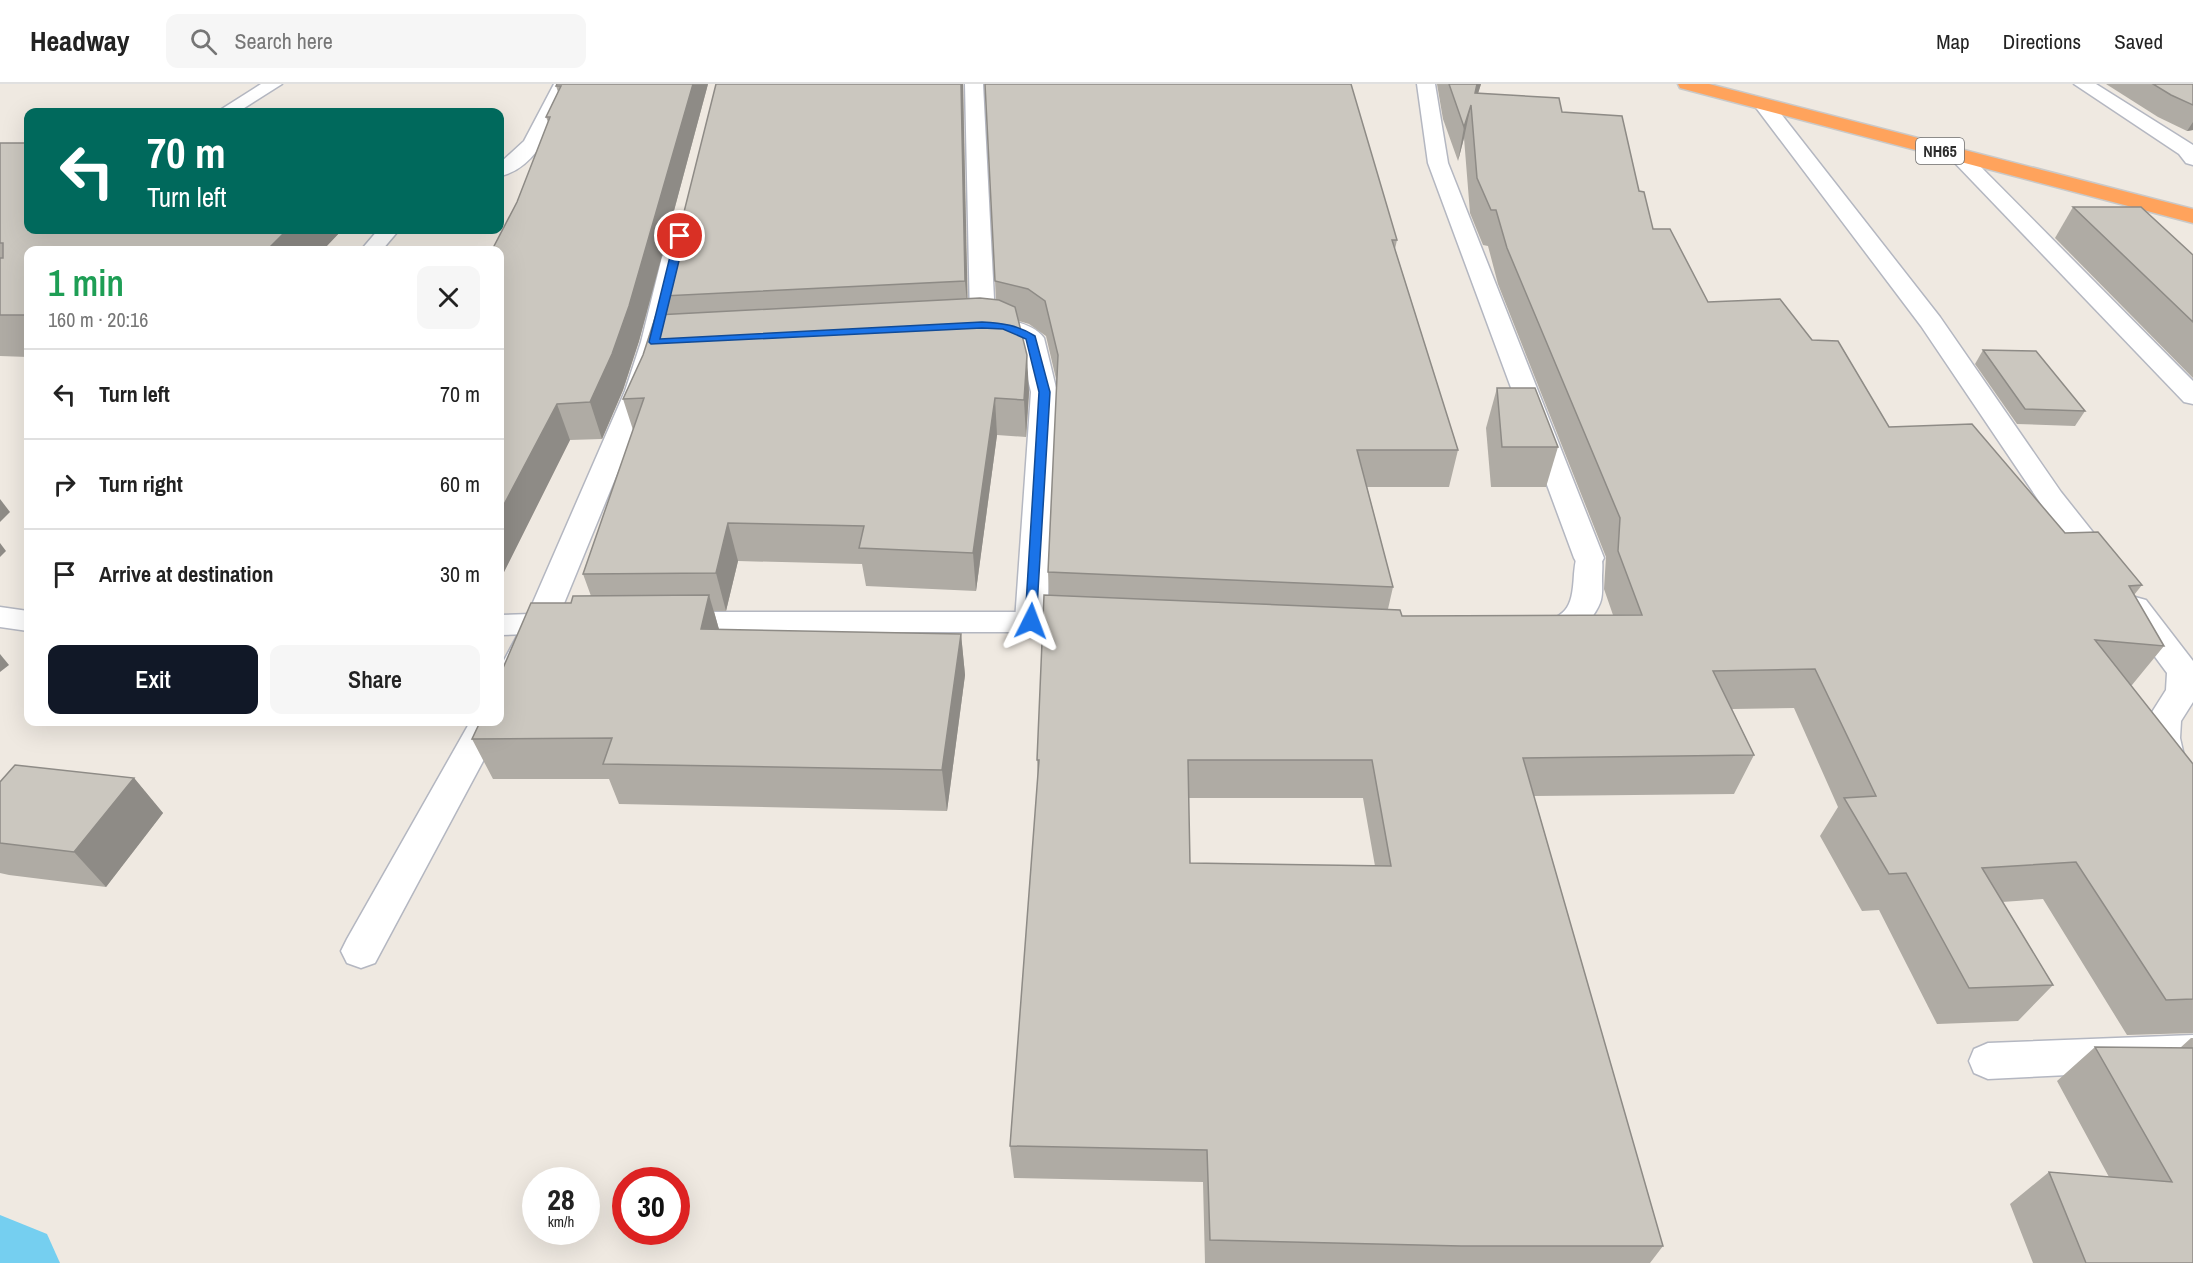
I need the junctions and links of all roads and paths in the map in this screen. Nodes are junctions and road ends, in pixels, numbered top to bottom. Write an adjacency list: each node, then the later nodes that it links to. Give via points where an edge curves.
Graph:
1 (273, 84): 8 (lane)
2 (563, 84): 11 (lane, via 536,139 526,153)
3 (974, 84): 17 (street)
4 (1426, 84): 20 (street, via 1438,163)
5 (1687, 84): 7 (highway, NH65)
6 (2083, 84): 10 (street, via 2186,150)
7 (1762, 94): 9 (highway, NH65); 12 (highway, NH65); 32 (street, via 1931,322 2051,498 2183,671 2183,691 2164,720 2163,738 2172,782)
8 (233, 108)
9 (1959, 156): 13 (highway, NH65); 19 (street)
10 (2193, 159)
11 (504, 167)
12 (2126, 178)
13 (2193, 216)
14 (385, 234): 16 (lane)
15 (680, 234): 24 (street, via 666,341 638,391)
16 (374, 246)
17 (982, 325): 18 (street); 23 (street, via 1004,326 1031,338 1044,392)
18 (947, 327)
19 (2193, 396)
20 (1589, 558): 29 (lane, via 1587,601 1569,625)
21 (0, 617): 22 (lane)
22 (24, 620)
23 (1031, 621): 26 (lane); 27 (lane)
24 (540, 623): 25 (lane); 28 (lane); 30 (street)
25 (588, 623)
26 (648, 623)
27 (1079, 623)
28 (504, 625)
29 (1516, 642)
30 (504, 690)
31 (485, 726): 33 (street)
32 (2193, 812)
33 (361, 951)
34 (2193, 1052): 35 (lane)
35 (1988, 1061)

